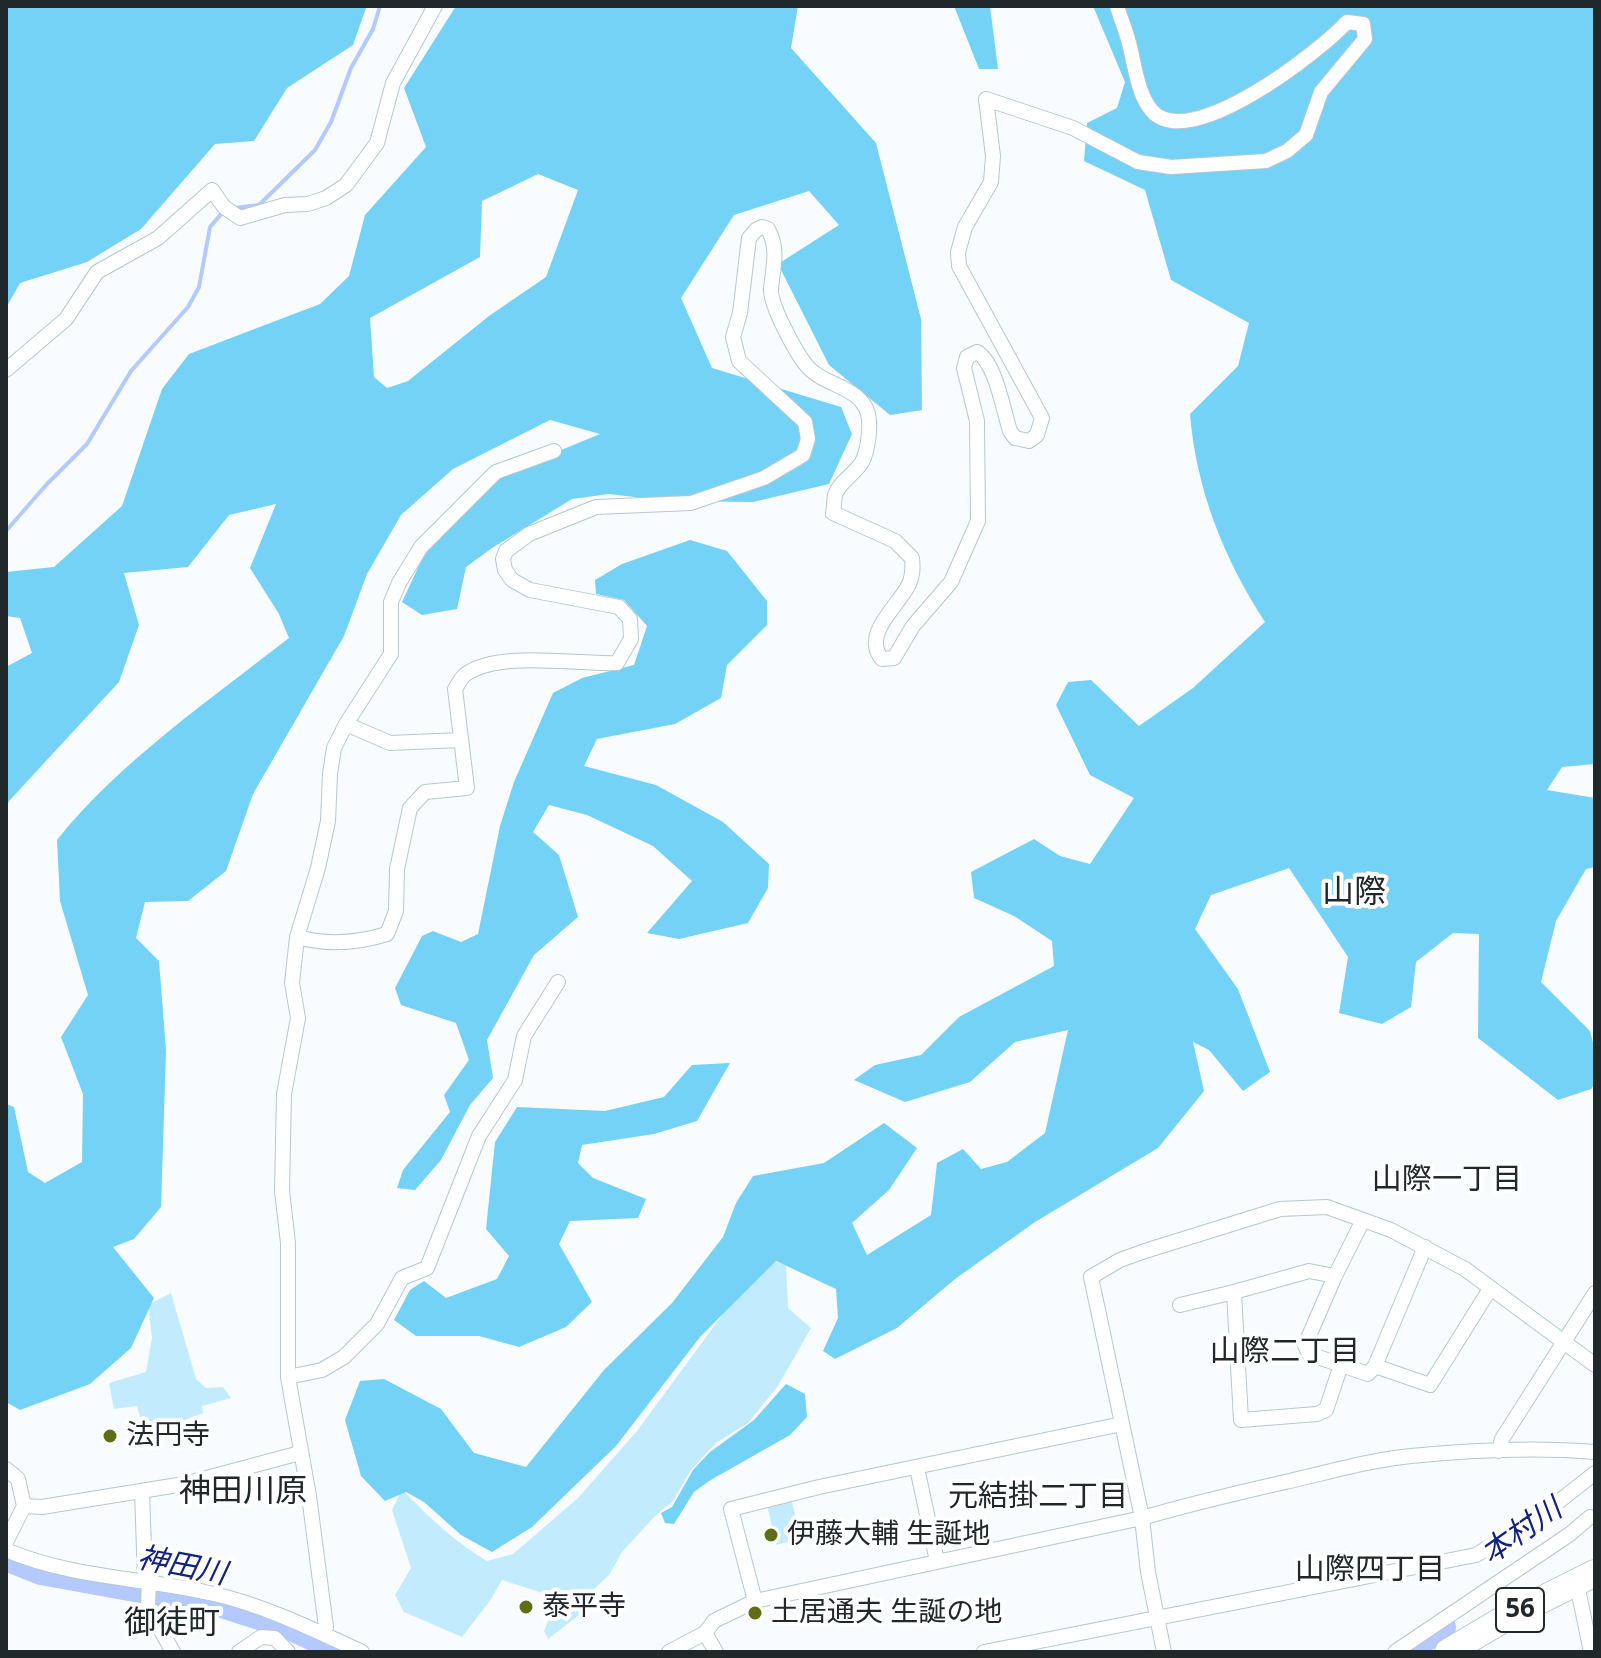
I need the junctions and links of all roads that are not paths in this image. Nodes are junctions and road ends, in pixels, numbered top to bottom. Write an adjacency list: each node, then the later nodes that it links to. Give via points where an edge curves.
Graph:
1 (435, 6): 3 (street, via 393,83 377,143 346,185 308,204 240,218 212,190 158,238 97,272 66,319)
2 (1117, 6): 6 (street, via 1152,111 1175,123 1231,106 1278,78 1347,22 1363,24 1365,39 1321,92 1306,135 1266,161 1171,167 1138,162 1073,128 986,99 991,182 965,227 959,266 1042,418 1037,435 1029,441 1015,438 985,357 977,352 967,357 964,368 977,421 978,521 951,582 894,658 882,659 876,642 880,627 909,586 912,558 895,541 833,513 835,493 863,461 868,415 846,388 808,367 797,350 771,292 775,248 768,229 762,227 749,238 733,337 739,361 805,422 808,439 803,455 764,478 691,503 596,507 529,534 506,551 505,570 512,580 530,590 619,607 630,619 631,639 617,663 491,664 465,675 455,689)
3 (6, 370)
4 (554, 451): 5 (street, via 496,472 421,547 391,602 391,654)
5 (346, 724): 6 (street, via 390,743); 7 (street, via 334,748 328,821)
6 (461, 740): 7 (street, via 467,788 425,792 410,808 397,869 396,911 387,934 319,943)
7 (297, 937): 20 (street, via 292,983 298,1018 284,1094 282,1191 288,1243)
8 (558, 982): 20 (street, via 524,1036 515,1080 479,1136 427,1268 402,1278 377,1324 344,1357 322,1370)
9 (1363, 1220): 10 (street); 11 (street); 21 (street, via 1327,1207 1280,1209 1145,1251 1091,1277)
10 (1425, 1247): 12 (street); 19 (street)
11 (1335, 1276): 13 (street, via 1309,1271); 17 (street, via 1305,1345 1309,1354)
12 (1490, 1289): 16 (street); 19 (street, via 1430,1385)
13 (1234, 1292): 15 (street); 17 (street, via 1241,1420 1326,1410)
14 (1595, 1293): 16 (street)
15 (1180, 1305)
16 (1563, 1344): 18 (street); 22 (street)
17 (1341, 1365): 19 (street, via 1368,1374)
18 (1595, 1365)
19 (1375, 1366)
20 (288, 1377): 24 (street)
21 (1122, 1424): 25 (street); 31 (street)
22 (1499, 1451): 23 (street); 31 (street, via 1409,1456)
23 (1595, 1452)
24 (300, 1453): 28 (street); 40 (street)
25 (917, 1468): 34 (street); 37 (street, via 731,1509)
26 (6, 1469): 29 (street, via 18,1479)
27 (1595, 1473): 38 (street, via 1476,1555)
28 (142, 1491): 29 (street); 36 (street)
29 (24, 1506): 32 (street)
30 (1590, 1517): 49 (street)
31 (1142, 1518): 34 (street); 38 (street)
32 (6, 1542)
33 (6, 1550): 36 (street, via 67,1569)
34 (937, 1561): 37 (street)
35 (1584, 1578): 50 (highway, 56); 51 (street, via 1579,1594)
36 (148, 1582): 40 (street, via 216,1594); 41 (street, via 146,1601)
37 (755, 1601): 39 (street, via 714,1621)
38 (1158, 1618): 47 (street); 48 (street)
39 (705, 1633): 45 (street); 46 (street)
40 (323, 1634): 44 (street)
41 (173, 1652)
42 (239, 1652): 43 (street, via 261,1637 275,1638)
43 (288, 1652)
44 (362, 1652)
45 (669, 1652)
46 (716, 1652)
47 (984, 1652)
48 (1164, 1652)
49 (1395, 1652)
50 (1448, 1652)
51 (1591, 1652)

